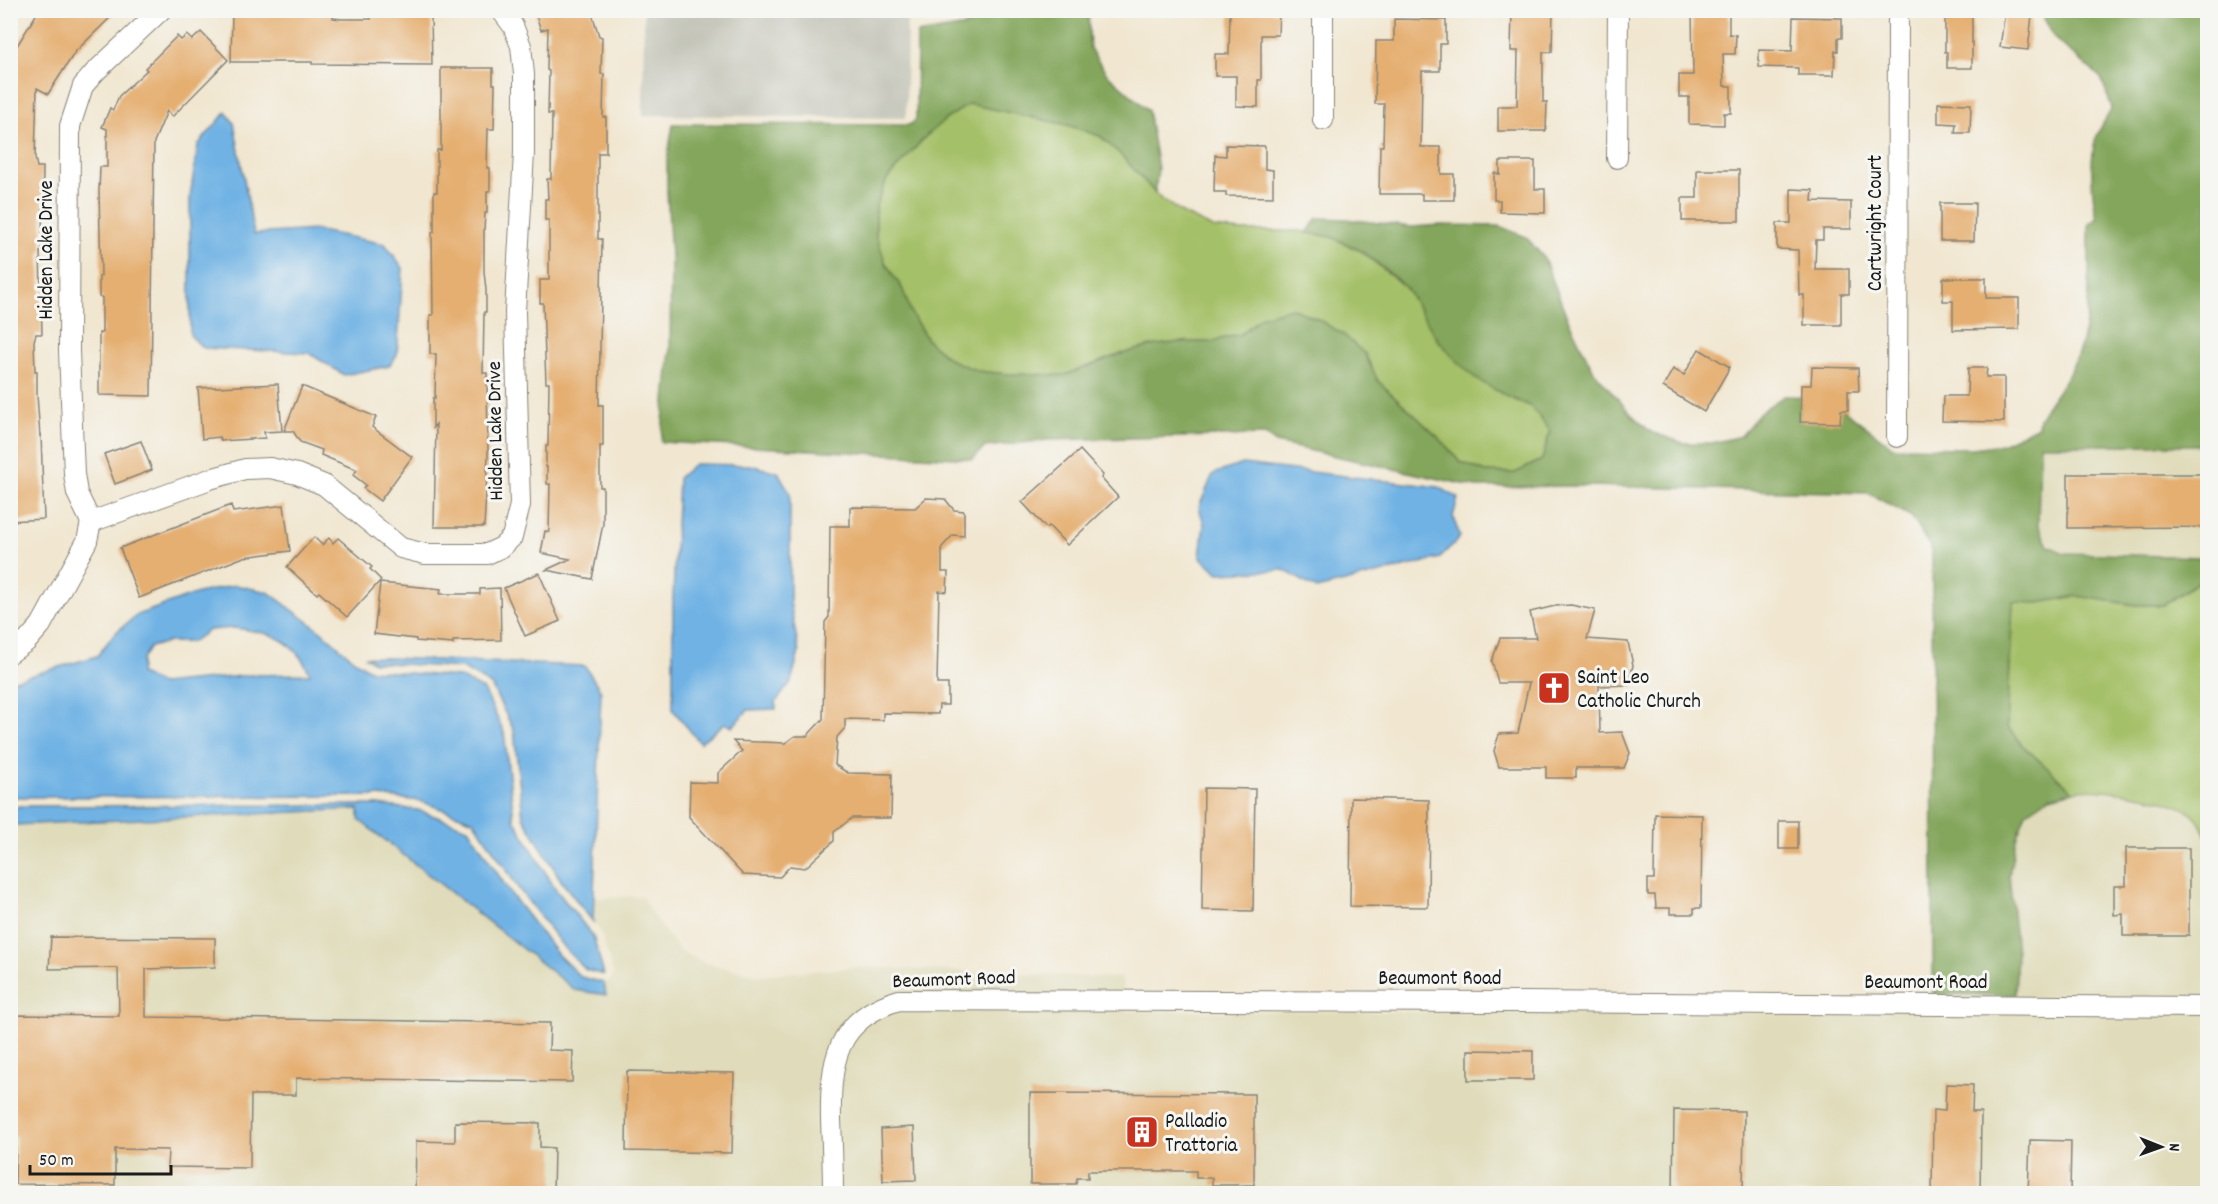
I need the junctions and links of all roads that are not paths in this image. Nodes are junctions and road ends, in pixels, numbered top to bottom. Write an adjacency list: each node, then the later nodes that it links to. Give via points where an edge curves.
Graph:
1 (161, 10): 9 (street, Hidden Lake Drive, via 83,86 70,126 69,351 73,452 77,493)
2 (501, 10): 9 (street, Hidden Lake Drive, via 521,46 524,74 515,312 520,505 513,537 487,554 425,554 401,548 324,485 270,468 245,468)
3 (1323, 10): 6 (street)
4 (1618, 10): 7 (street)
5 (1898, 10): 8 (street, Cartwright Court)
6 (1323, 120)
7 (1617, 158)
8 (1897, 436)
9 (91, 522): 10 (street, via 87,542 41,624)
10 (10, 653)
11 (2208, 1007): 12 (street, Beaumont Road, via 899,1000 859,1019 842,1041 833,1067)
12 (833, 1194)

